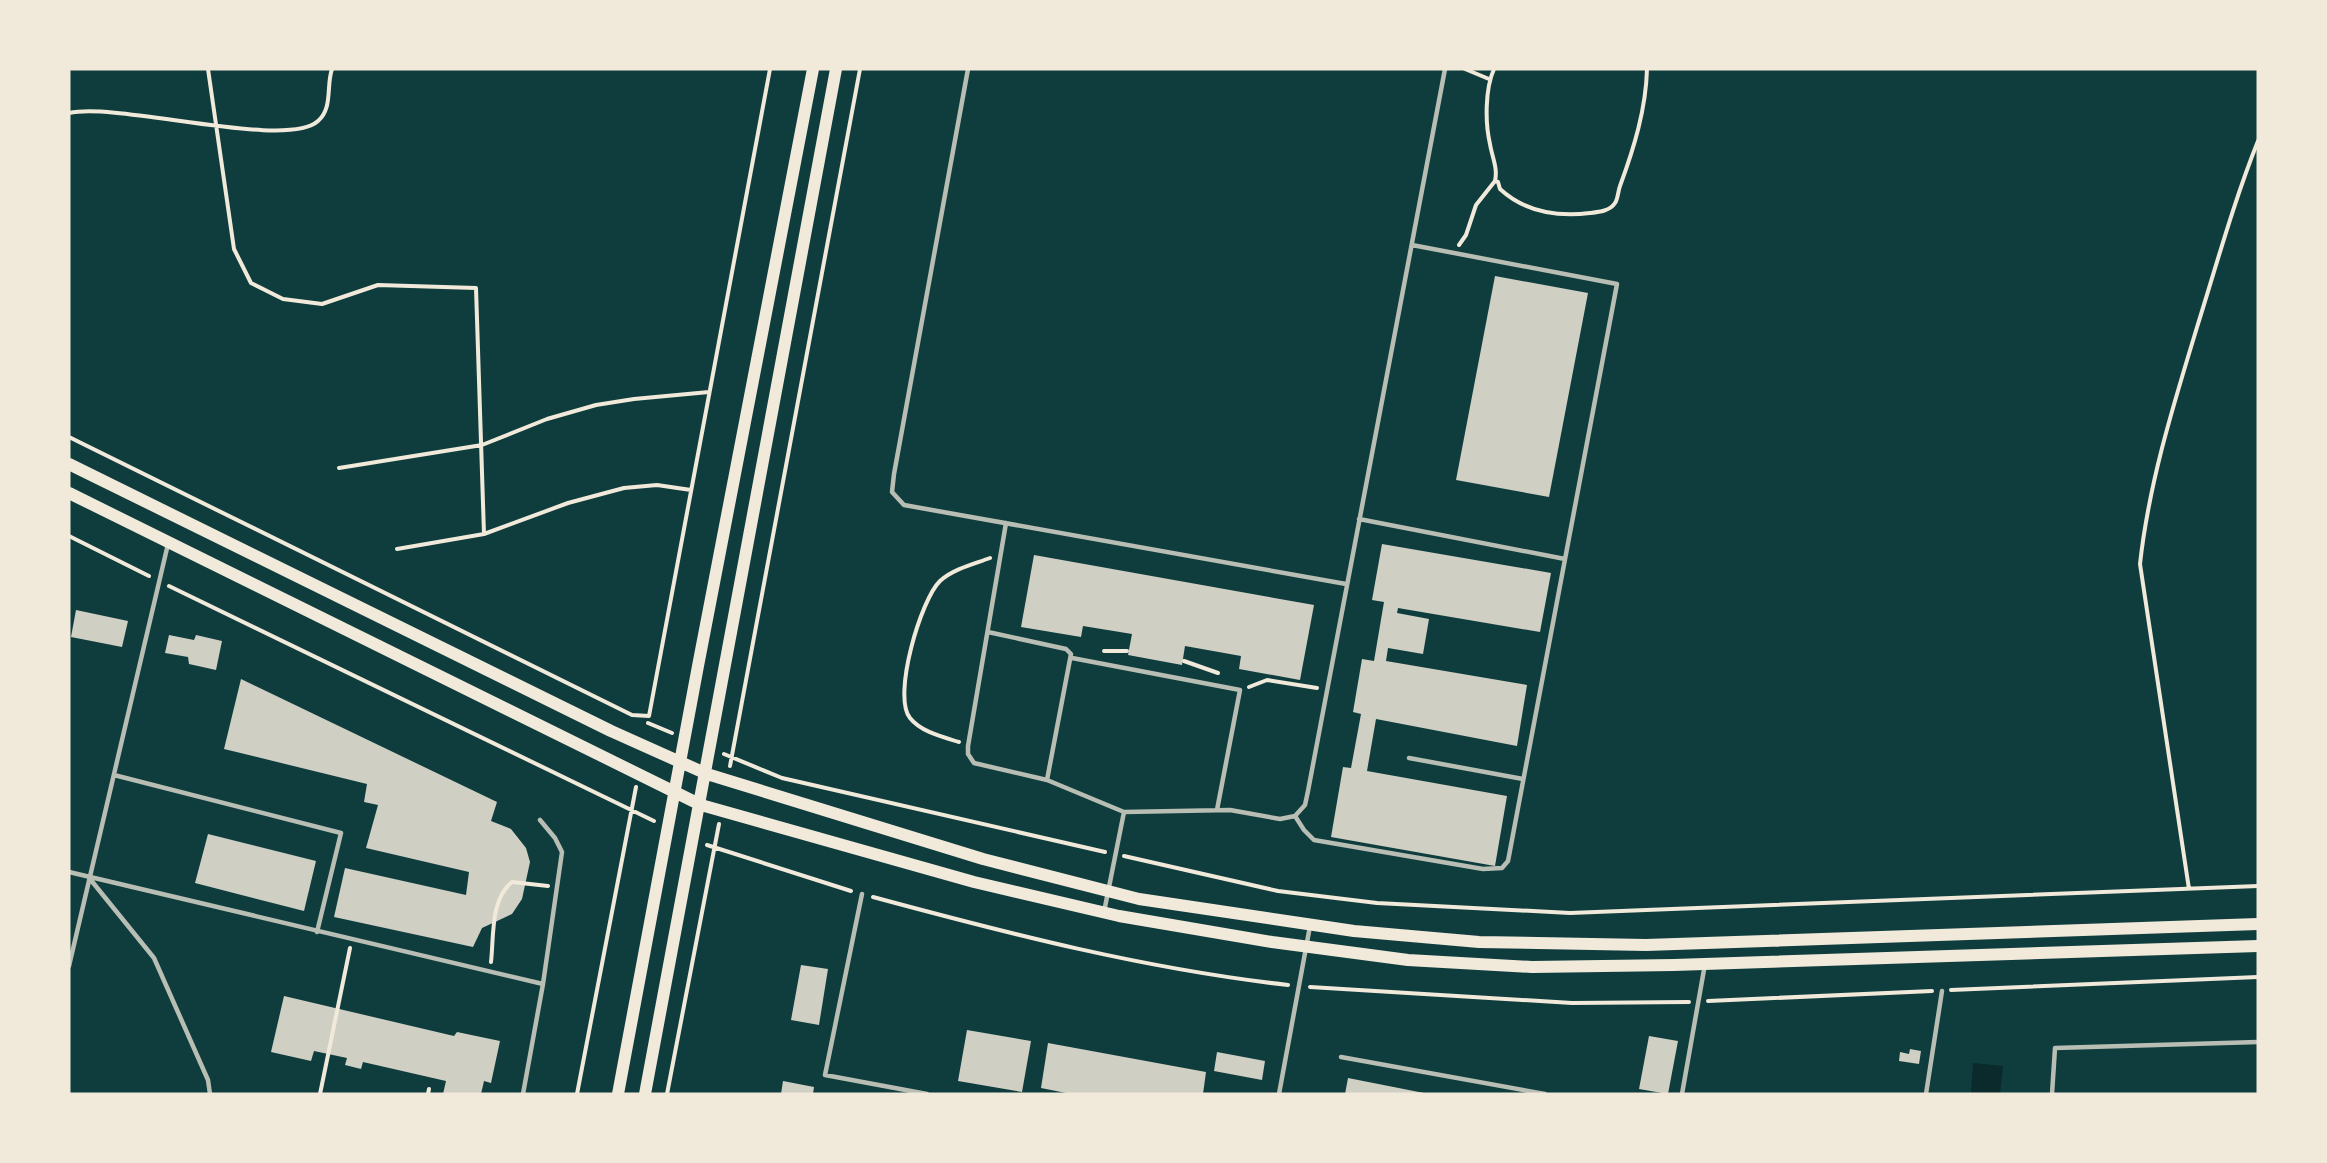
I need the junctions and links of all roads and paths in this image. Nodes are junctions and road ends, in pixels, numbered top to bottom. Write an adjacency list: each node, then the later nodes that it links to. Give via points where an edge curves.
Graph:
1 (208, 69): 14 (path)
2 (332, 69): 14 (path, via 324,112 311,125 281,131)
3 (770, 69): 19 (path)
4 (813, 69): 42 (main road)
5 (836, 69): 44 (main road)
6 (860, 69): 47 (path)
7 (968, 69): 27 (lane, via 892,492 904,505)
8 (1445, 69): 17 (lane)
9 (1465, 69): 12 (path)
10 (1494, 69): 12 (path)
11 (1647, 69): 16 (path, via 1630,164 1611,207 1575,215 1544,213 1508,196)
12 (1489, 79): 16 (path, via 1488,129 1497,173)
13 (69, 113): 14 (path, via 96,111)
14 (216, 126): 21 (path, via 234,249 250,283 283,299 322,304 378,285 476,288)
15 (2258, 141): 59 (path, via 2170,417 2144,523 2140,564)
16 (1495, 181): 18 (path, via 1476,205 1466,235)
17 (1412, 244): 18 (lane); 26 (lane)
18 (1454, 253): 32 (lane, via 1617,284)
19 (710, 392): 21 (path, via 596,405 547,419); 24 (path)
20 (69, 436): 38 (path, via 632,715)
21 (482, 445): 23 (path); 28 (path)
22 (69, 464): 39 (main road)
23 (339, 468)
24 (691, 490): 28 (path, via 657,485 624,488 568,503); 38 (path)
25 (69, 493): 29 (main road)
26 (1359, 519): 32 (lane); 33 (lane)
27 (1006, 523): 31 (lane); 33 (lane)
28 (484, 534): 30 (path)
29 (168, 542): 43 (main road); 45 (lane)
30 (397, 549)
31 (1000, 558): 34 (lane); 40 (path, via 959,569 940,581 920,618 905,678 903,700 909,718 931,733)
32 (1565, 559): 46 (lane)
33 (1346, 584): 37 (lane)
34 (988, 632): 35 (lane, via 1066,649); 40 (lane)
35 (1072, 658): 36 (lane); 48 (lane)
36 (1240, 690): 37 (path, via 1267,680); 51 (lane)
37 (1327, 690): 54 (lane, via 1305,805)
38 (649, 716): 39 (path)
39 (644, 746): 42 (main road)
40 (968, 746): 48 (lane, via 968,754 975,763)
41 (1409, 758): 46 (lane)
42 (680, 762): 44 (main road); 49 (main road)
43 (639, 774): 49 (main road); 79 (path)
44 (707, 774): 47 (main road); 50 (main road)
45 (114, 775): 57 (lane); 65 (lane, via 341,833)
46 (1523, 778): 54 (lane, via 1508,861 1502,868 1483,869 1314,840)
47 (727, 780): 60 (main road, via 982,859)
48 (1047, 780): 53 (lane)
49 (674, 792): 50 (main road); 80 (main road)
50 (701, 805): 52 (main road); 81 (main road)
51 (1217, 810): 53 (lane); 54 (lane, via 1280,819)
52 (721, 811): 62 (main road, via 974,882); 82 (path)
53 (1124, 812): 60 (lane)
54 (1295, 816)
55 (540, 820): 58 (lane, via 562,852)
56 (69, 872): 57 (lane)
57 (89, 879): 65 (lane); 70 (lane); 76 (lane, via 154,958 208,1080)
58 (558, 887): 71 (path, via 512,882 503,890 498,902); 72 (lane)
59 (2189, 889)
60 (1108, 892): 62 (lane); 64 (main road)
61 (862, 894): 83 (lane, via 825,1076)
62 (1104, 913): 68 (main road)
63 (2258, 924): 64 (main road, via 1646,945 1479,942)
64 (1310, 925): 68 (lane)
65 (317, 932): 66 (lane)
66 (352, 940): 71 (lane); 77 (path)
67 (2258, 946): 69 (main road)
68 (1306, 947): 69 (main road, via 1408,960 1532,967); 84 (lane)
69 (1705, 964): 86 (lane)
70 (69, 966)
71 (490, 972): 72 (lane)
72 (543, 984): 78 (lane)
73 (1942, 991): 87 (lane)
74 (2258, 1042): 88 (lane, via 2055,1048)
75 (1341, 1057): 85 (lane)
76 (210, 1094)
77 (320, 1094)
78 (523, 1094)
79 (577, 1094)
80 (618, 1094)
81 (645, 1094)
82 (667, 1094)
83 (927, 1094)
84 (1279, 1094)
85 (1545, 1094)
86 (1682, 1094)
87 (1926, 1094)
88 (2052, 1094)

